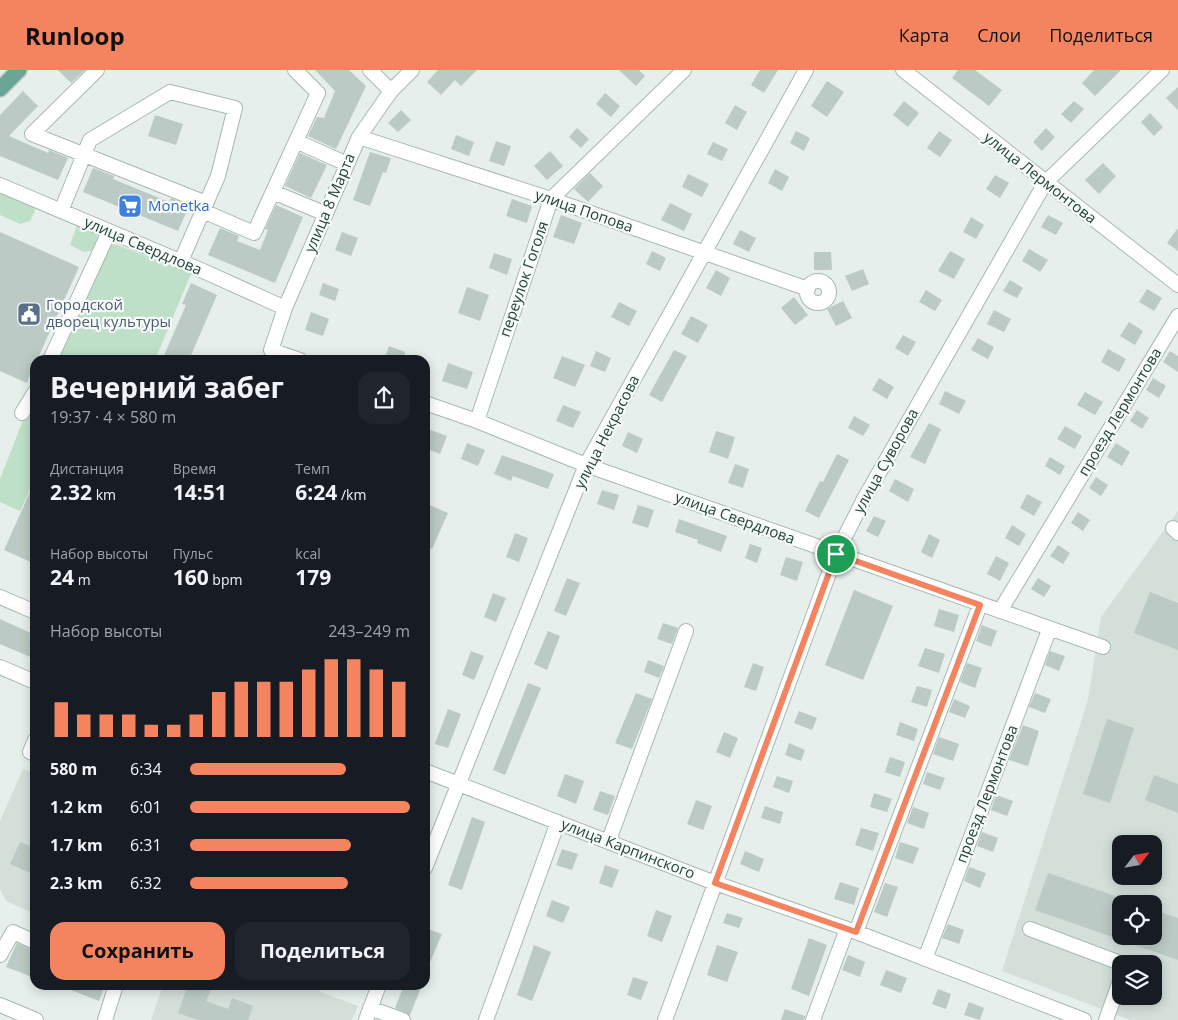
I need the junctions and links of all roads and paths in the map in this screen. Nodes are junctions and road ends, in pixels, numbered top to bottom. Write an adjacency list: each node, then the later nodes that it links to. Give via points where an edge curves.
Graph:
1 (19, 70): 10 (main road)
2 (97, 70): 14 (street, via 32,134)
3 (295, 70): 13 (street, via 318,93)
4 (370, 70): 11 (street)
5 (412, 70): 11 (street, улица 8 Марта)
6 (684, 70): 19 (street, переулок Гоголя)
7 (806, 70): 24 (street, улица Некрасова)
8 (903, 70): 16 (street, улица Лермонтова)
9 (1162, 70): 16 (street, улица Суворова)
10 (0, 89)
11 (391, 91): 12 (street, улица 8 Марта)
12 (359, 137): 15 (street, улица 8 Марта); 19 (street, улица Попова)
13 (296, 141): 15 (street); 18 (street)
14 (84, 155): 20 (street); 20 (street, via 90,140 170,92 235,108 218,176); 21 (street)
15 (347, 164): 22 (street, улица 8 Марта)
16 (1045, 183): 26 (street, улица Лермонтова); 37 (street, улица Суворова, via 864,499)
17 (0, 185): 21 (street, улица Свердлова)
18 (273, 192): 20 (street, via 254,233); 22 (street)
19 (551, 199): 24 (street, улица Попова); 35 (street, переулок Гоголя)
20 (204, 207): 25 (street)
21 (61, 211): 23 (street, улица Свердлова)
22 (326, 214): 28 (street, улица 8 Марта)
23 (109, 232): 25 (street, улица Свердлова); 30 (street)
24 (703, 252): 27 (street, улица Попова); 36 (street, улица Некрасова)
25 (181, 261): 28 (street, улица Свердлова)
26 (1178, 285)
27 (808, 289)
28 (285, 308): 31 (street, улица 8 Марта, via 271,350)
29 (1178, 316): 41 (street, проезд Лермонтова)
30 (52, 355)
31 (286, 355)
32 (30, 400): 34 (street)
33 (430, 405): 35 (street, улица Свердлова)
34 (22, 413)
35 (477, 420): 36 (street, улица Свердлова)
36 (586, 465): 37 (street, улица Свердлова); 48 (street, улица Некрасова)
37 (836, 554): 39 (street, улица Свердлова); 52 (street, улица Суворова)
38 (0, 598): 40 (street)
39 (980, 605): 41 (street, улица Свердлова); 54 (street)
40 (30, 610)
41 (1000, 611): 42 (street, улица Свердлова)
42 (1049, 630): 44 (street, улица Свердлова); 57 (street, проезд Лермонтова)
43 (686, 631): 50 (street)
44 (1103, 647)
45 (0, 667): 46 (street)
46 (30, 680)
47 (430, 773): 48 (street, улица Карпинского)
48 (457, 784): 49 (street, улица Карпинского); 51 (street, улица Некрасова)
49 (558, 822): 50 (street, улица Карпинского); 69 (street)
50 (609, 840): 52 (street, улица Карпинского)
51 (430, 855)
52 (715, 883): 54 (street, улица Карпинского); 70 (street, улица Суворова)
53 (1030, 928): 58 (street)
54 (852, 931): 57 (street, улица Карпинского); 71 (street)
55 (30, 940): 56 (street, via 13,932)
56 (0, 955)
57 (924, 959): 64 (street, улица Карпинского)
58 (1112, 960)
59 (114, 990): 67 (street)
60 (377, 990): 63 (street)
61 (1112, 1003): 73 (street)
62 (0, 1005): 65 (street)
63 (368, 1014): 68 (street)
64 (1052, 1014): 72 (street, улица Карпинского)
65 (14, 1016): 66 (street)
66 (36, 1020)
67 (105, 1020)
68 (402, 1020)
69 (486, 1020)
70 (665, 1020)
71 (814, 1020)
72 (1084, 1020)
73 (1106, 1020)

